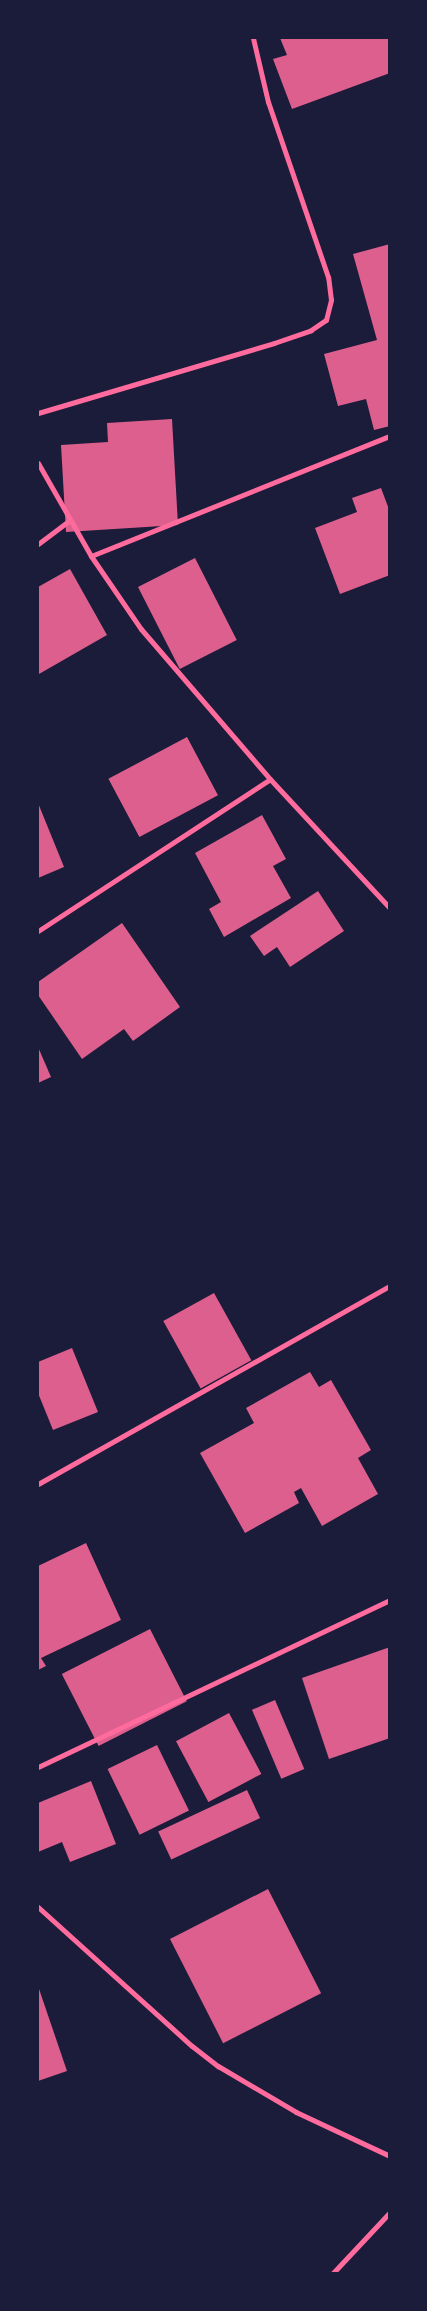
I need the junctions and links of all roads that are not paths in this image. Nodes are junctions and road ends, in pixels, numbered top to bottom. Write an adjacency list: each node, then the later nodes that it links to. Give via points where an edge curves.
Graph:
1 (253, 38): 2 (street, via 268,102 328,277 332,300 326,320 311,330 274,343)
2 (38, 413)
3 (390, 436): 7 (street)
4 (38, 463): 5 (street)
5 (70, 520): 6 (street); 7 (street)
6 (38, 544)
7 (91, 556): 8 (street, via 142,630)
8 (270, 780): 9 (street); 10 (street)
9 (390, 908)
10 (38, 931)
11 (390, 1286): 12 (street)
12 (38, 1484)
13 (390, 1600): 14 (street)
14 (38, 1767)
15 (38, 1906): 16 (street, via 218,2066 296,2112)
16 (390, 2156)
17 (390, 2212): 18 (street)
18 (332, 2274)

